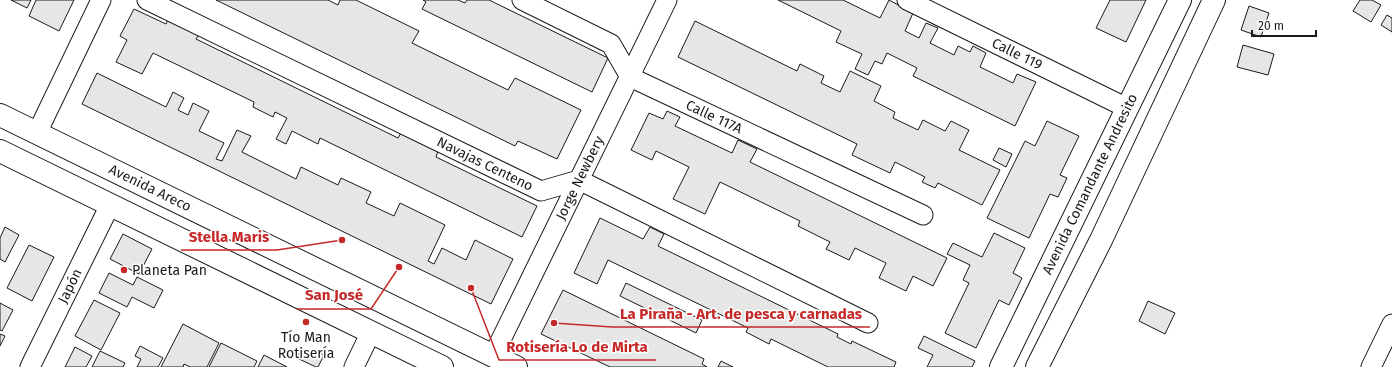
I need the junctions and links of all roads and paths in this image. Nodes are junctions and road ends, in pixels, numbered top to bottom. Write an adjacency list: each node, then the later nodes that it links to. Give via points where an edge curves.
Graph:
1 (102, 0): 11 (street)
2 (147, 0): 13 (street, Navajas Centeno, via 542,191)
3 (522, 0): 8 (street, via 611,44)
4 (668, 0): 8 (street, Jorge Newbery)
5 (907, 0): 9 (street, Calle 119)
6 (1180, 0): 9 (main road, Avenida Comandante Andresito)
7 (1214, 0): 25 (main road, via 1101,240)
8 (630, 77): 13 (street, Jorge Newbery); 15 (street, Calle 117A)
9 (1127, 108): 24 (main road, Avenida Comandante Andresito)
10 (0, 115): 11 (main road, Avenida Areco)
11 (37, 133): 19 (main road, Avenida Areco)
12 (0, 151): 14 (main road)
13 (579, 180): 16 (street); 19 (street, Jorge Newbery)
14 (110, 205): 18 (main road); 20 (street, Japón)
15 (923, 215)
16 (868, 323)
17 (1392, 324): 26 (street)
18 (371, 332): 21 (street); 22 (main road)
19 (493, 356): 23 (main road, Avenida Areco)
20 (30, 367)
21 (354, 367)
22 (442, 367)
23 (516, 367)
24 (1001, 367)
25 (1037, 367)
26 (1371, 367)

